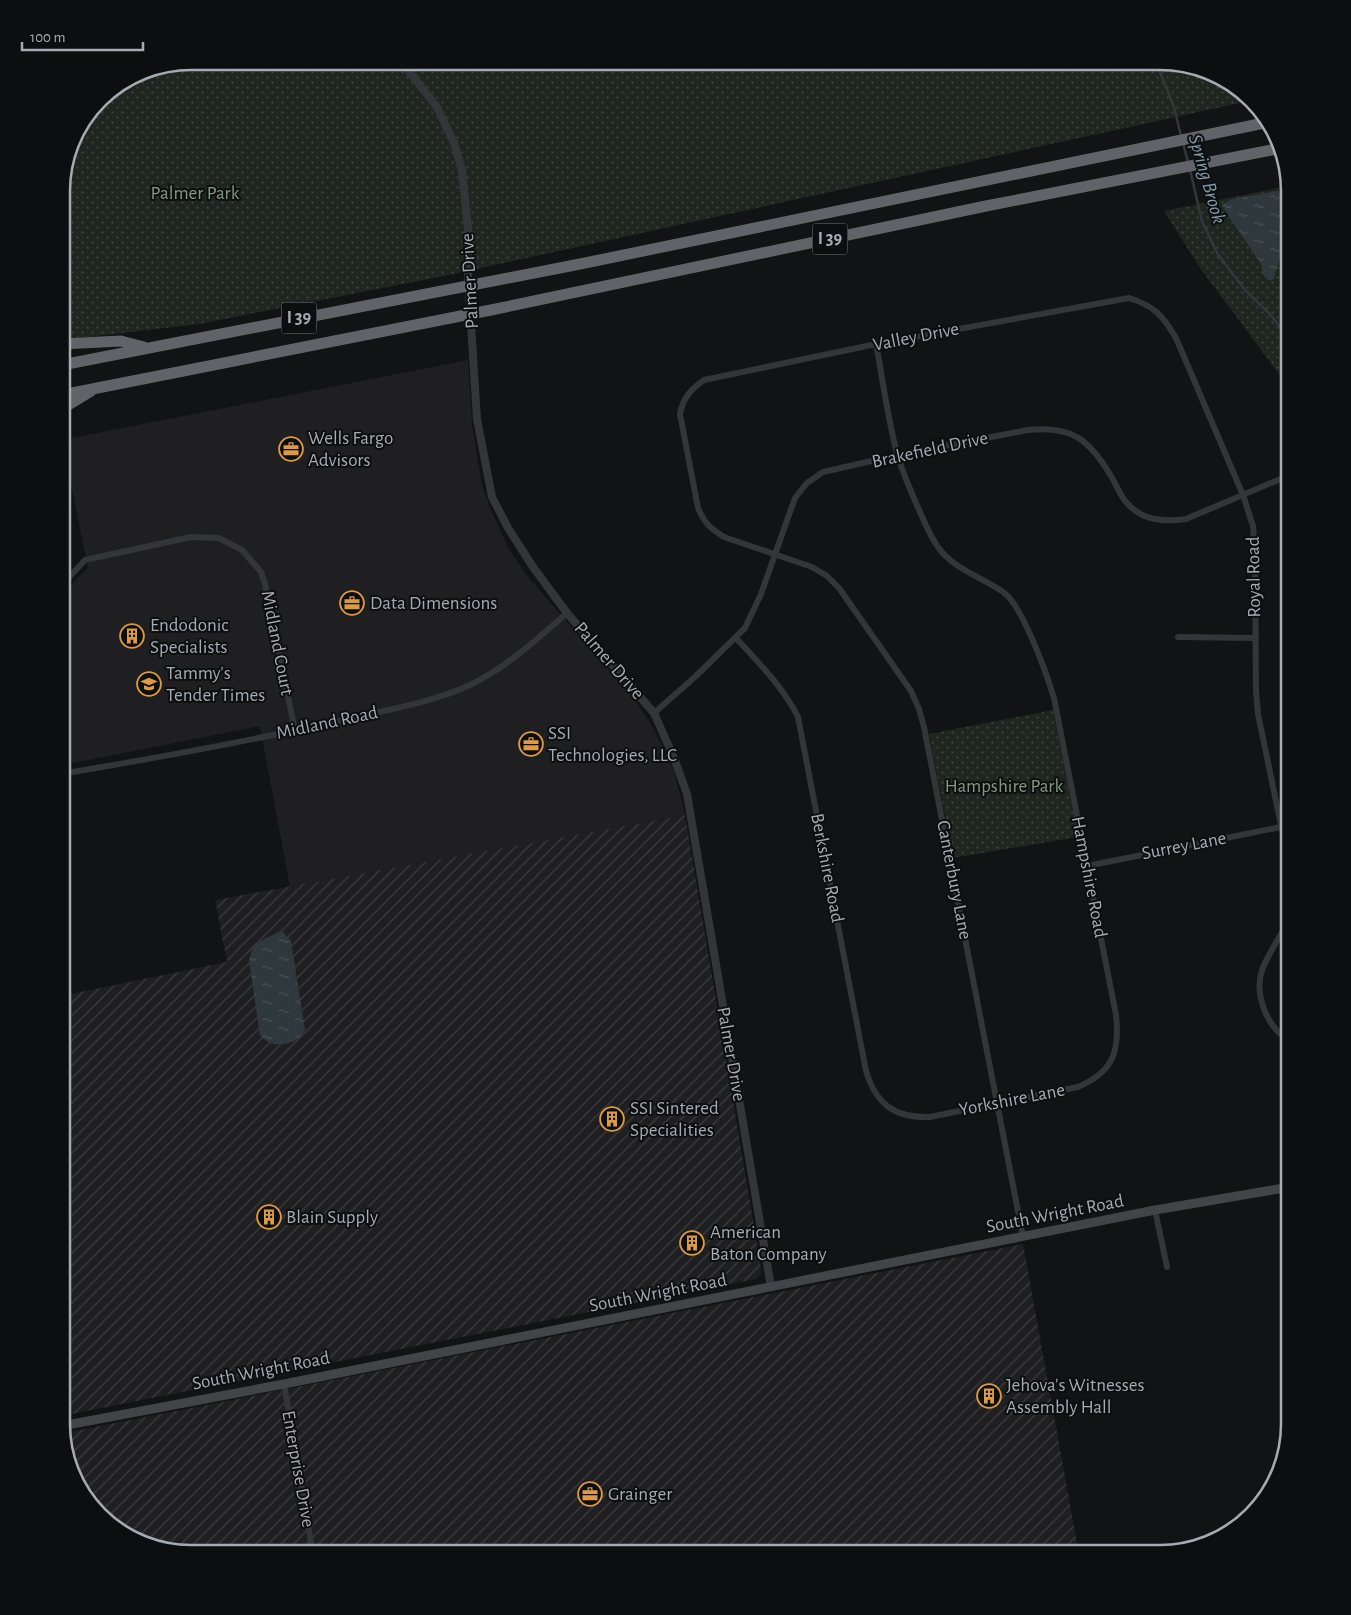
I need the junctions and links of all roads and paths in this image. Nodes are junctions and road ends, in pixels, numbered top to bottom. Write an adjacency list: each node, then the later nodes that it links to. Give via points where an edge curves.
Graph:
1 (408, 70): 18 (street, Palmer Drive, via 437,107 454,143 462,170 477,419 492,497 533,567)
2 (1261, 124): 7 (highway, I 39)
3 (1274, 150): 9 (highway, I 39)
4 (1150, 306): 6 (street, Valley Drive, via 1129,298); 15 (street, Royal Road, via 1167,322 1176,338)
5 (70, 344): 7 (highway, via 120,341)
6 (876, 344): 11 (street, Valley Drive, via 704,380); 13 (street, Hampshire Road)
7 (148, 348): 8 (highway, I 39)
8 (70, 364)
9 (97, 388): 10 (highway, I 39); 12 (highway)
10 (70, 393)
11 (687, 395): 16 (street, Canterbury Lane, via 680,414 703,520 724,537)
12 (70, 404)
13 (898, 455): 15 (street, Brakefield Drive, via 1049,428 1068,432 1085,441 1099,455 1126,503 1154,520 1186,519); 16 (street, Brakefield Drive, via 823,472 807,483 796,498); 26 (street, Hampshire Road, via 938,549 950,561 1006,593 1024,622 1054,698)
14 (1281, 480): 15 (street, Brakefield Drive)
15 (1243, 496): 21 (street, Royal Road, via 1255,540)
16 (775, 554): 20 (street, Brakefield Drive, via 761,594 745,628); 30 (street, Canterbury Lane, via 812,567 839,588 911,691 919,708)
17 (70, 577): 23 (street, Midland Court, via 85,560 191,537 219,538 242,550 266,584)
18 (567, 613): 22 (street, Palmer Drive); 23 (street, Midland Road, via 513,659 472,684 429,700)
19 (1178, 637): 21 (street)
20 (736, 638): 22 (street, Brakefield Drive); 31 (street, Berkshire Road, via 781,689 798,717 866,1071 877,1096)
21 (1255, 638): 25 (street, Royal Road, via 1258,714)
22 (654, 713): 36 (street, Palmer Drive, via 687,794)
23 (295, 731): 24 (street, Midland Road)
24 (70, 772)
25 (1281, 827): 26 (street, Surrey Lane)
26 (1087, 866): 29 (street, Hampshire Road, via 1116,1015)
27 (1281, 935): 28 (street, via 1262,970 1260,990 1264,1009 1273,1026)
28 (1281, 1033)
29 (1116, 1049): 30 (street, Yorkshire Lane, via 1111,1063 1102,1073 1078,1088)
30 (998, 1103): 31 (street, Yorkshire Lane, via 930,1117 913,1117); 34 (street, Canterbury Lane)
31 (891, 1109)
32 (1281, 1189): 33 (main road, South Wright Road)
33 (1155, 1210): 34 (main road, South Wright Road); 35 (street)
34 (1023, 1237): 36 (main road, South Wright Road)
35 (1167, 1267)
36 (771, 1287): 37 (main road, South Wright Road)
37 (284, 1384): 38 (main road, South Wright Road); 39 (street, Enterprise Drive)
38 (70, 1424)
39 (311, 1545)

